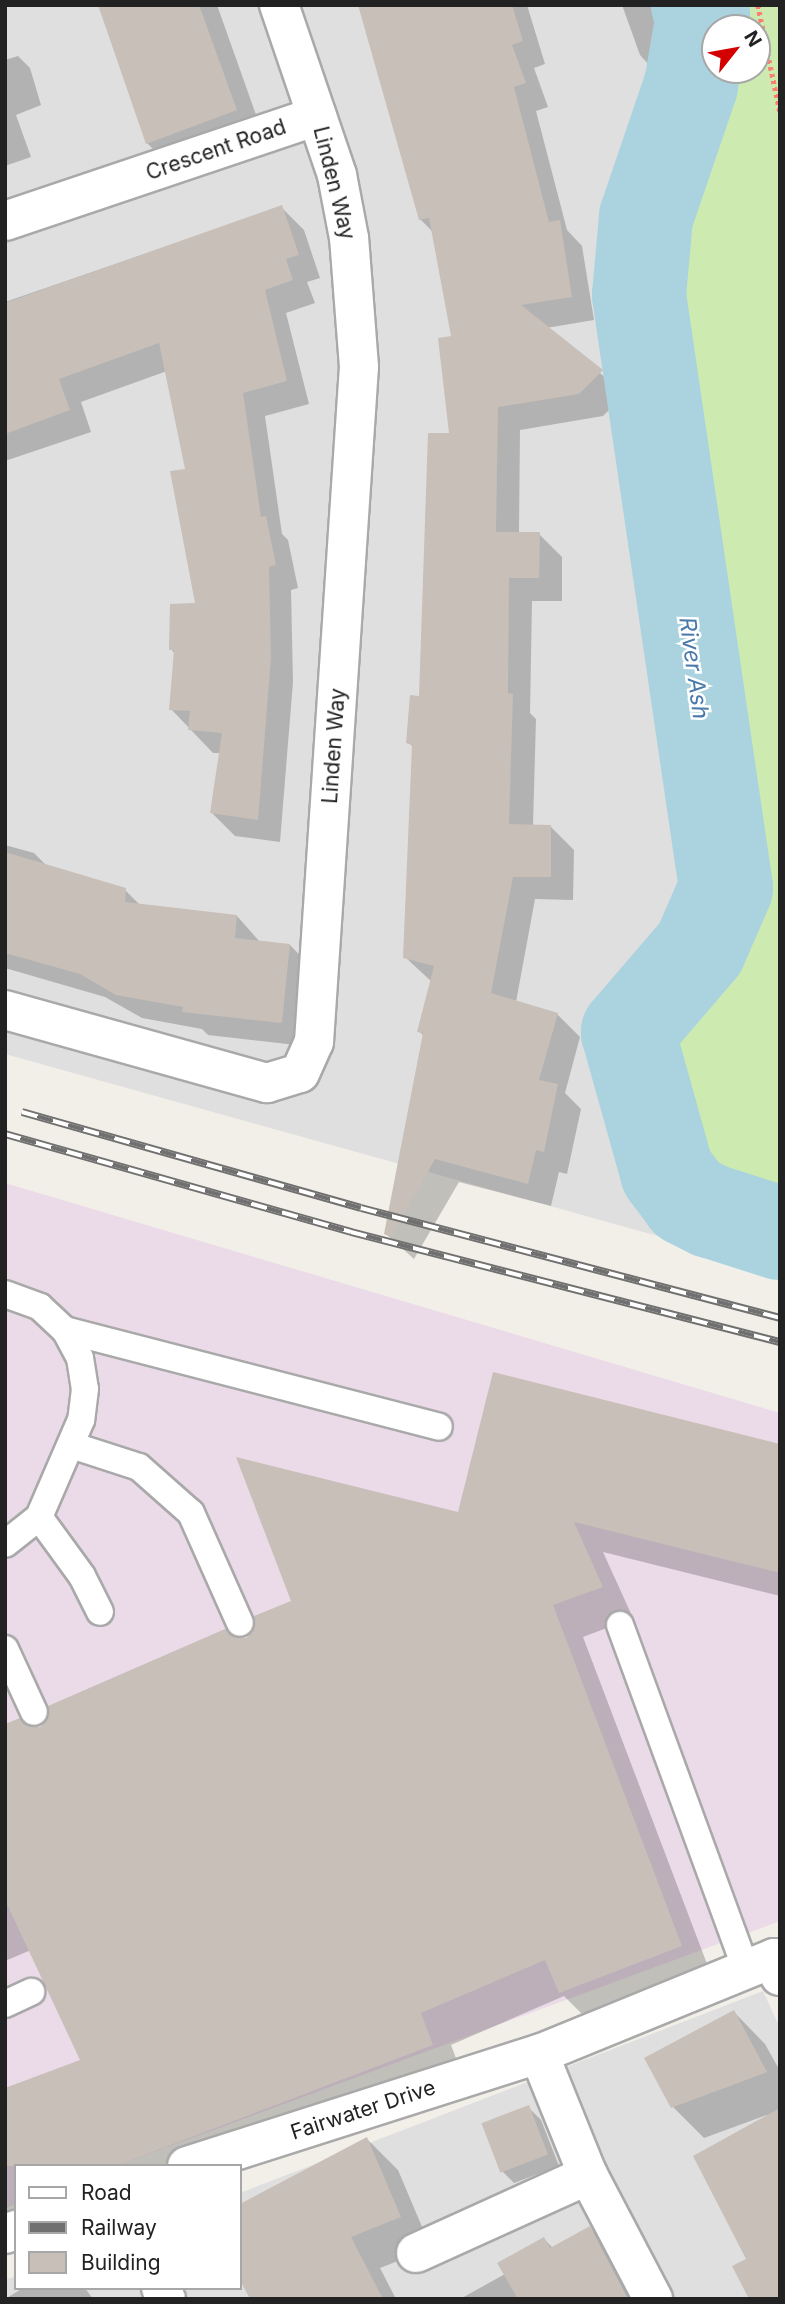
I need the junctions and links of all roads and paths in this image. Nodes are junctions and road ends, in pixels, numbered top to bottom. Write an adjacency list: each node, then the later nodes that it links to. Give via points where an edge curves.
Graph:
1 (279, 5): 4 (street)
2 (758, 5): 3 (path)
3 (780, 112)
4 (317, 116): 5 (street, Crescent Road); 6 (street, Linden Way, via 337,175 349,238 359,367 314,1042 300,1073 267,1083)
5 (5, 221)
6 (5, 1010)
7 (5, 1294): 8 (lane, via 40,1307)
8 (65, 1330): 9 (lane); 10 (lane, via 80,1358 85,1389 81,1420)
9 (439, 1427)
10 (71, 1445): 11 (lane); 14 (lane, via 139,1467 191,1513)
11 (39, 1517): 12 (lane); 13 (lane, via 82,1576)
12 (5, 1544)
13 (100, 1612)
14 (240, 1623)
15 (620, 1625): 18 (lane)
16 (5, 1649): 17 (lane)
17 (34, 1712)
18 (763, 1973): 21 (street, Fairwater Drive)
19 (31, 1992): 20 (lane)
20 (5, 2004)
21 (539, 2054): 22 (street, Fairwater Drive); 23 (street)
22 (193, 2164)
23 (588, 2175): 24 (street); 25 (street)
24 (416, 2253)
25 (653, 2299)

